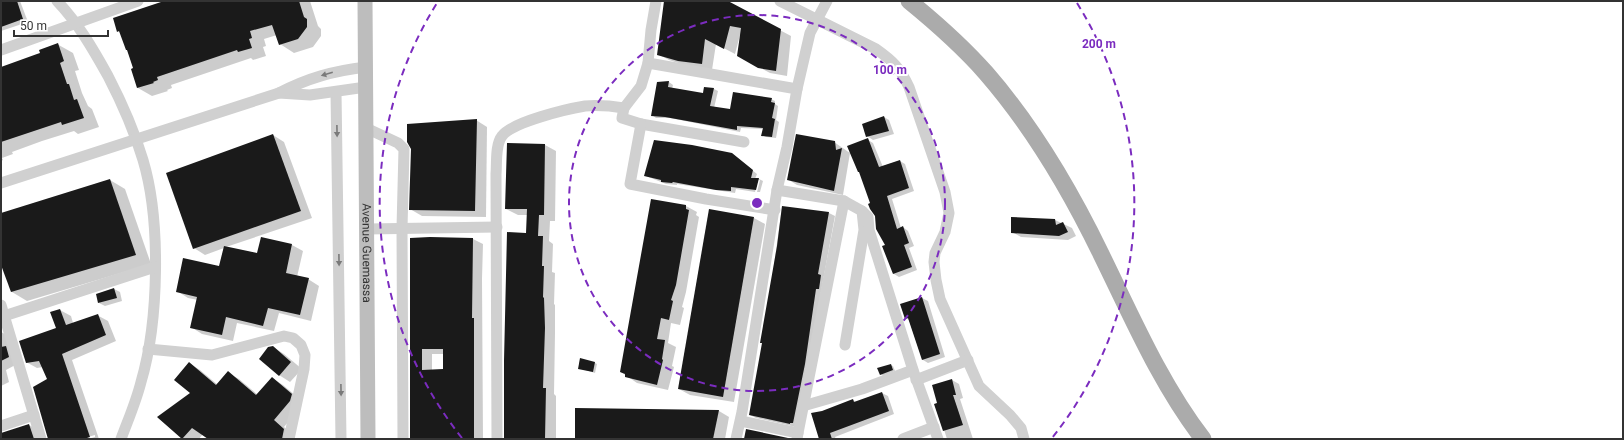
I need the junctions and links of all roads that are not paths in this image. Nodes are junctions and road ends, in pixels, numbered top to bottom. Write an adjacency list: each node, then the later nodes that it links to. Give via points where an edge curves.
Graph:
1 (57, 1): 9 (street)
2 (138, 1): 9 (street)
3 (365, 1): 12 (main road, Avenue Guemassa)
4 (656, 1): 11 (street)
5 (780, 1): 8 (street)
6 (827, 1): 8 (street)
7 (909, 1): 53 (main road, via 962,48 1021,116 1076,206 1162,377)
8 (817, 20): 14 (street, via 810,34); 34 (street, via 876,49 890,59 901,71 909,87 946,192 949,213 934,262 940,299)
9 (76, 23): 10 (street); 20 (street, via 118,94)
10 (1, 50)
11 (648, 62): 14 (street); 17 (street, via 641,86)
12 (366, 67): 13 (main road, Avenue Guemassa); 16 (street, one-way to 16, via 336,71 308,79)
13 (366, 87): 15 (street); 19 (main road, Avenue Guemassa)
14 (797, 89): 23 (street)
15 (336, 92): 16 (street, via 310,95); 45 (street, one-way to 45)
16 (279, 93): 20 (street)
17 (624, 108): 18 (street, via 622,118); 27 (street, via 608,105 585,106 510,128 501,136 497,151)
18 (641, 124): 21 (street); 25 (street, via 630,184)
19 (366, 128): 28 (street, via 398,143 404,149); 29 (main road, Avenue Guemassa)
20 (136, 139): 22 (street); 30 (street, via 150,188)
21 (744, 142)
22 (1, 183)
23 (777, 190): 24 (street); 25 (street)
24 (844, 201): 26 (street); 36 (street)
25 (775, 210): 38 (street)
26 (862, 211): 32 (street, via 864,230); 35 (street, via 868,217 869,230)
27 (497, 227): 28 (street); 48 (street)
28 (402, 228): 29 (street); 47 (street)
29 (366, 229): 46 (main road, Avenue Guemassa)
30 (155, 267): 31 (street); 33 (street, via 153,319)
31 (2, 313): 37 (street)
32 (846, 345)
33 (148, 349): 42 (street, via 142,381); 44 (street, via 212,355 284,336 293,338 301,345 305,355)
34 (968, 360): 35 (street); 52 (street, via 979,386 1021,428)
35 (915, 375): 36 (street); 40 (street)
36 (803, 406): 41 (street)
37 (34, 415): 39 (street); 43 (street)
38 (741, 421): 41 (street); 49 (street)
39 (1, 426)
40 (934, 427): 50 (street); 51 (street)
41 (797, 436)
42 (125, 437)
43 (41, 439)
44 (289, 439)
45 (341, 439)
46 (368, 439)
47 (403, 439)
48 (497, 439)
49 (736, 439)
50 (903, 439)
51 (938, 439)
52 (1024, 439)
53 (1203, 439)

